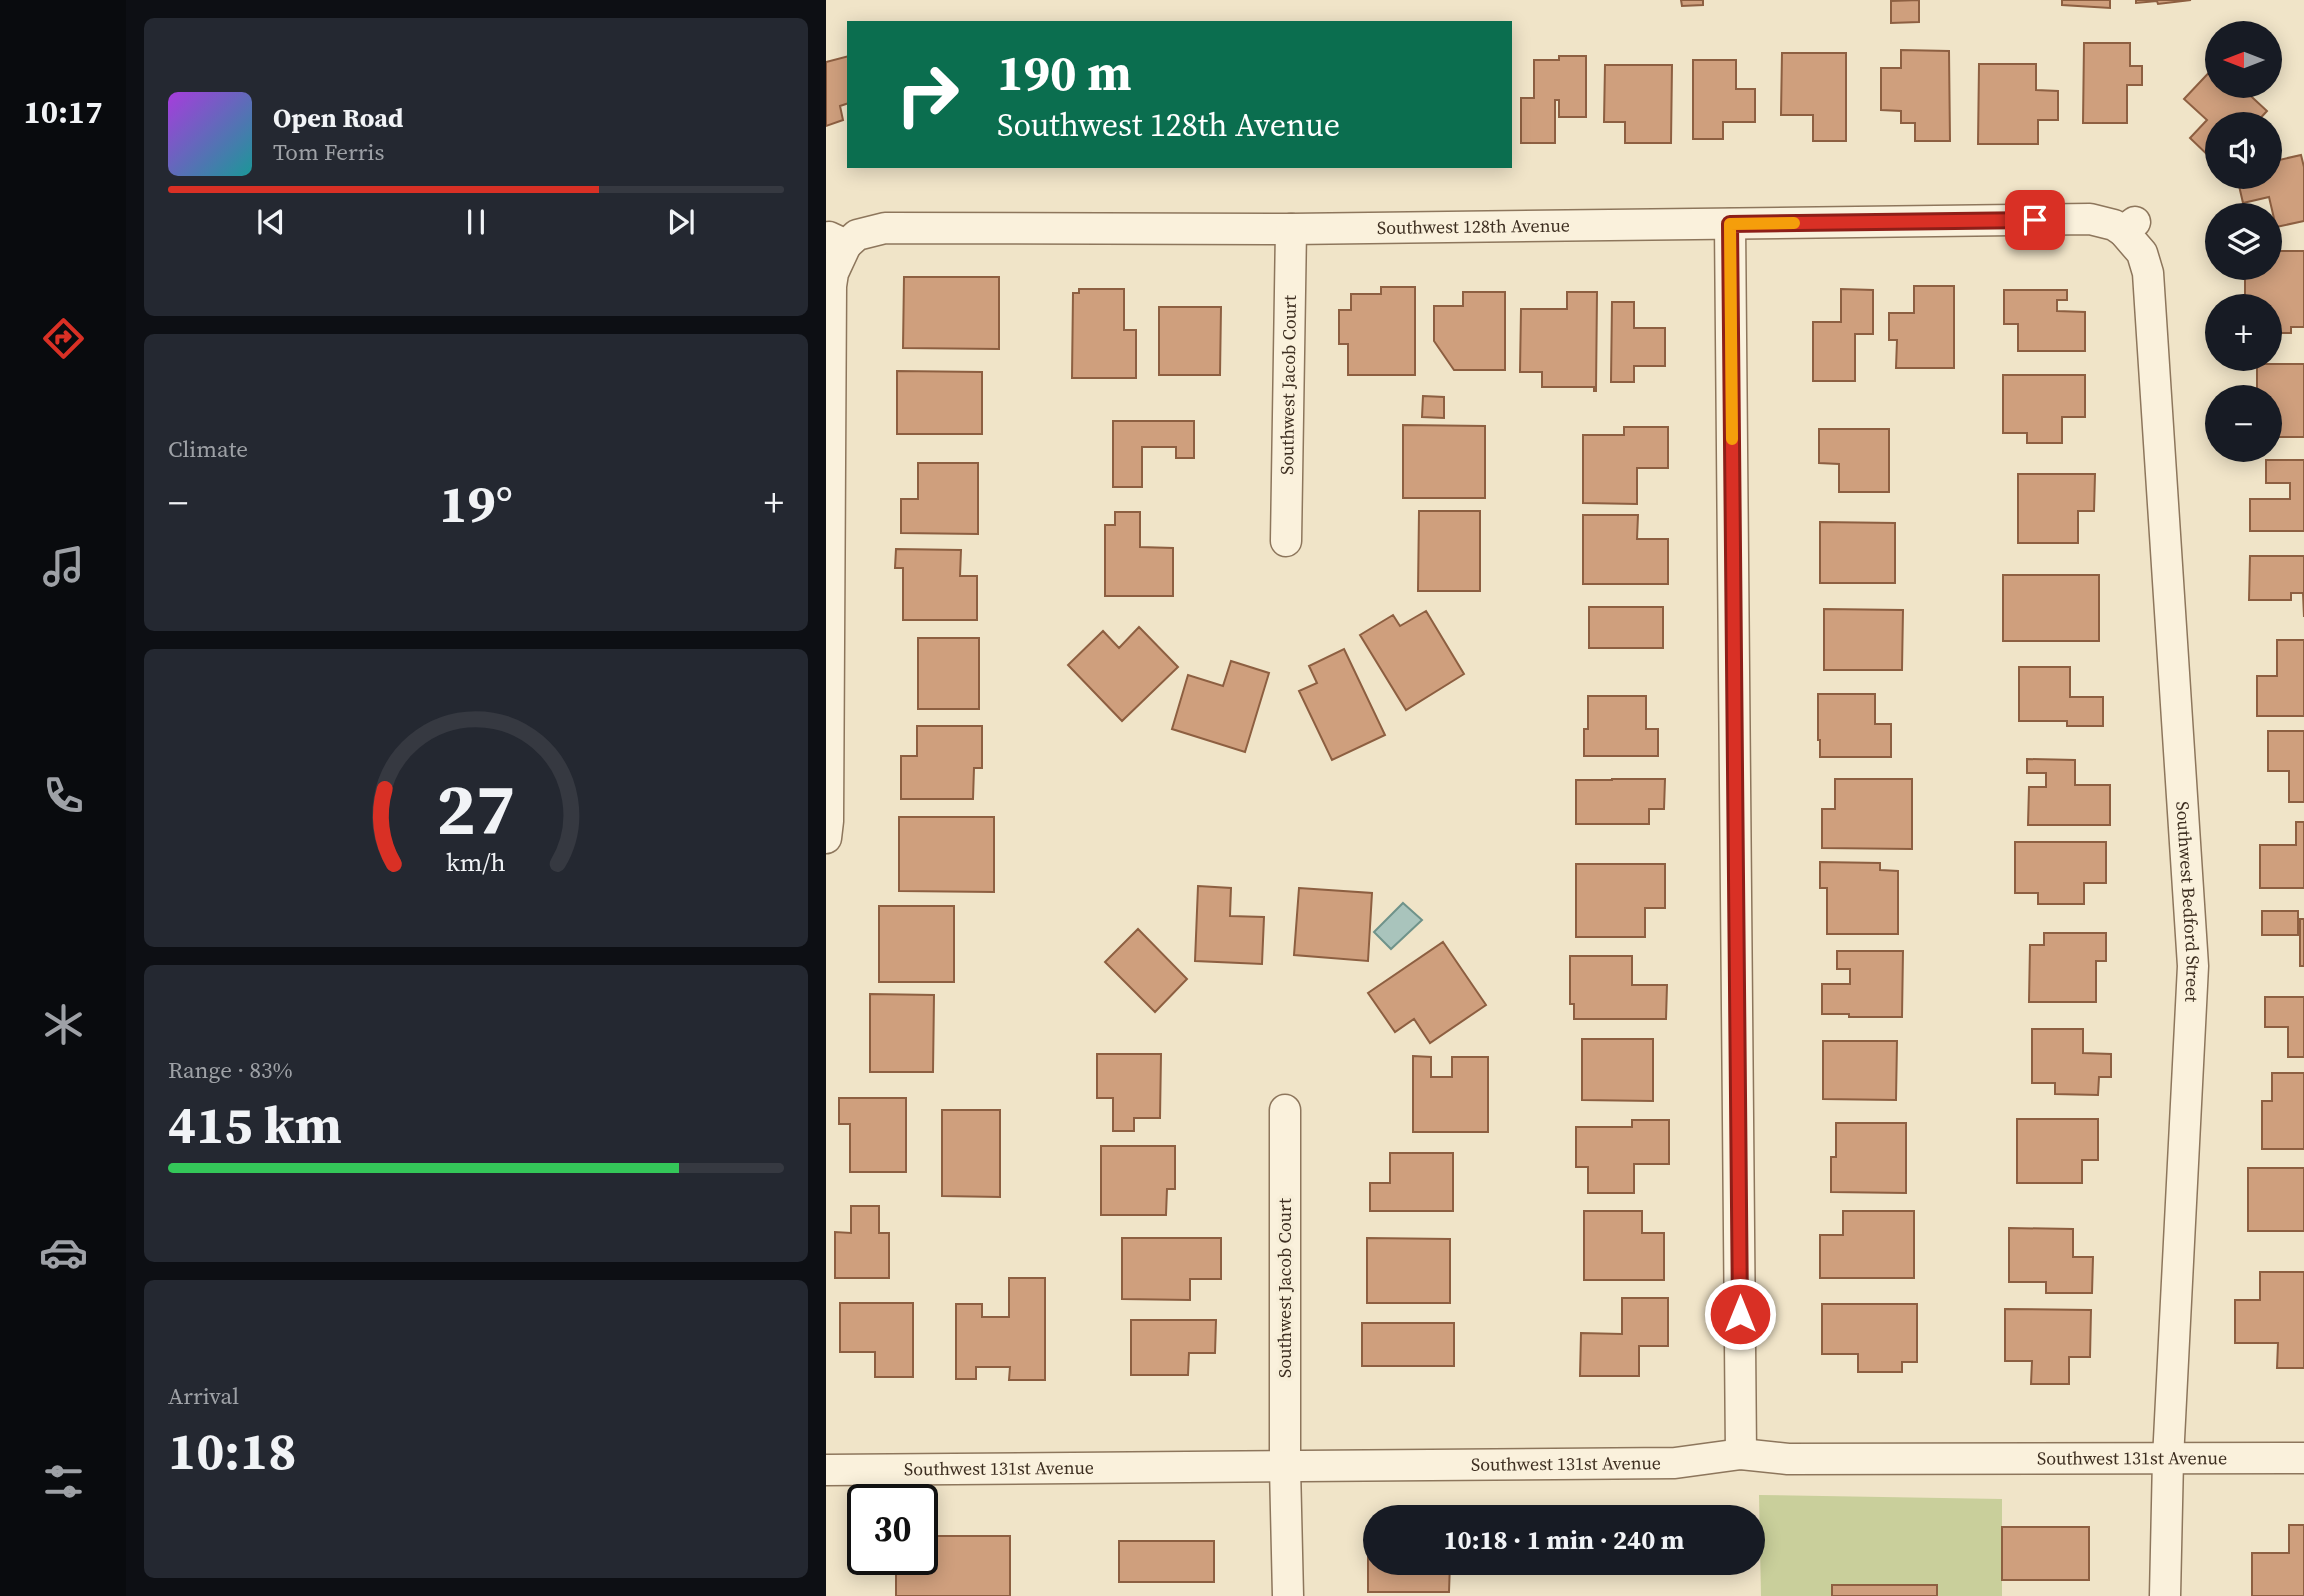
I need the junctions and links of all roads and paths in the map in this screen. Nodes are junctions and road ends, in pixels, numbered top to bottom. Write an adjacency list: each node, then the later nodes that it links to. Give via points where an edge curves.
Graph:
1 (1730, 224): 2 (street, Southwest 128th Avenue, via 2090,219); 3 (street, Southwest 128th Avenue); 7 (street)
2 (2129, 226): 9 (street, Southwest Bedford Street, via 2148,273 2193,966)
3 (1291, 229): 4 (street, Southwest Jacob Court); 5 (street, Southwest 128th Avenue, via 885,228 838,241 831,286)
4 (1286, 541)
5 (826, 838)
6 (1285, 1110): 10 (street, Southwest Jacob Court)
7 (1741, 1454): 9 (street, Southwest 131st Avenue, via 1788,1459); 10 (street, Southwest 131st Avenue, via 1675,1463)
8 (2304, 1458): 9 (street, Southwest 131st Avenue)
9 (2168, 1459): 13 (street, Southwest Bedford Street)
10 (1285, 1467): 11 (street, Southwest 131st Avenue); 12 (street, Southwest Jacob Court)
11 (826, 1470)
12 (1288, 1596)
13 (2165, 1596)

